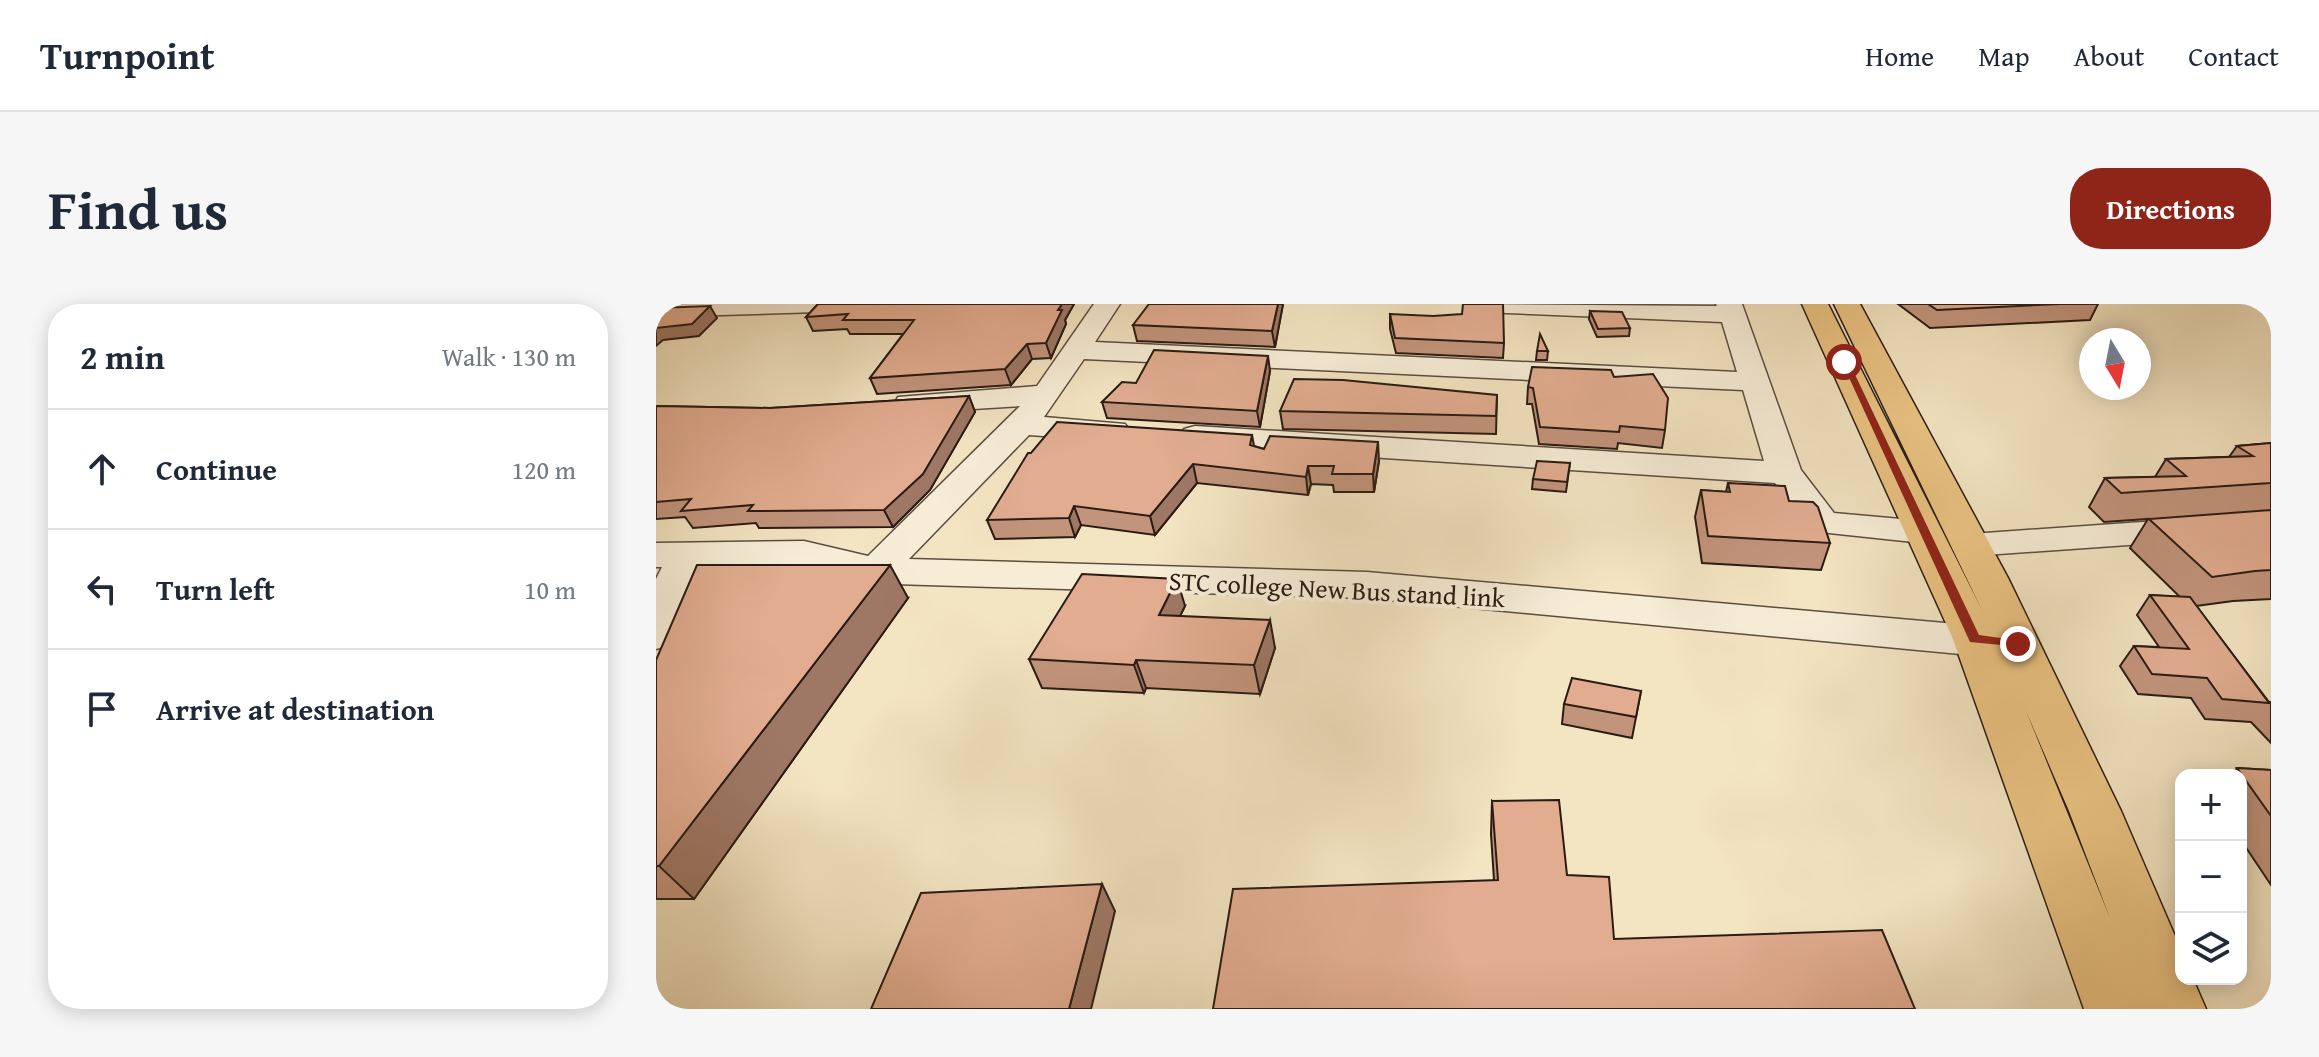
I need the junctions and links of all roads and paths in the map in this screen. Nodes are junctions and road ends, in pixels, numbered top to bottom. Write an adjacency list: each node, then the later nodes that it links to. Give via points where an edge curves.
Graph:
1 (819, 304): 6 (street)
2 (1107, 304): 8 (street)
3 (1482, 304): 7 (street)
4 (1815, 304): 15 (main road)
5 (1847, 304): 16 (main road)
6 (656, 309)
7 (1731, 309): 9 (street)
8 (1076, 350): 9 (street); 10 (street)
9 (1755, 382): 13 (street)
10 (1046, 395): 11 (street); 12 (street)
11 (873, 406)
12 (1021, 425): 13 (street); 18 (street)
13 (1785, 472): 15 (street, via 1823,523)
14 (2271, 524): 16 (street)
15 (1923, 532): 20 (main road)
16 (1971, 545): 21 (main road)
17 (664, 566): 18 (street, STC college New Bus stand link, via 783,575); 19 (street)
18 (876, 570): 20 (street, STC college New Bus stand link, via 1367,585)
19 (656, 635)
20 (1975, 639): 21 (street, STC college New Bus stand link); 22 (main road)
21 (2018, 644): 23 (main road, via 2095,811)
22 (2115, 1009)
23 (2175, 1009)

